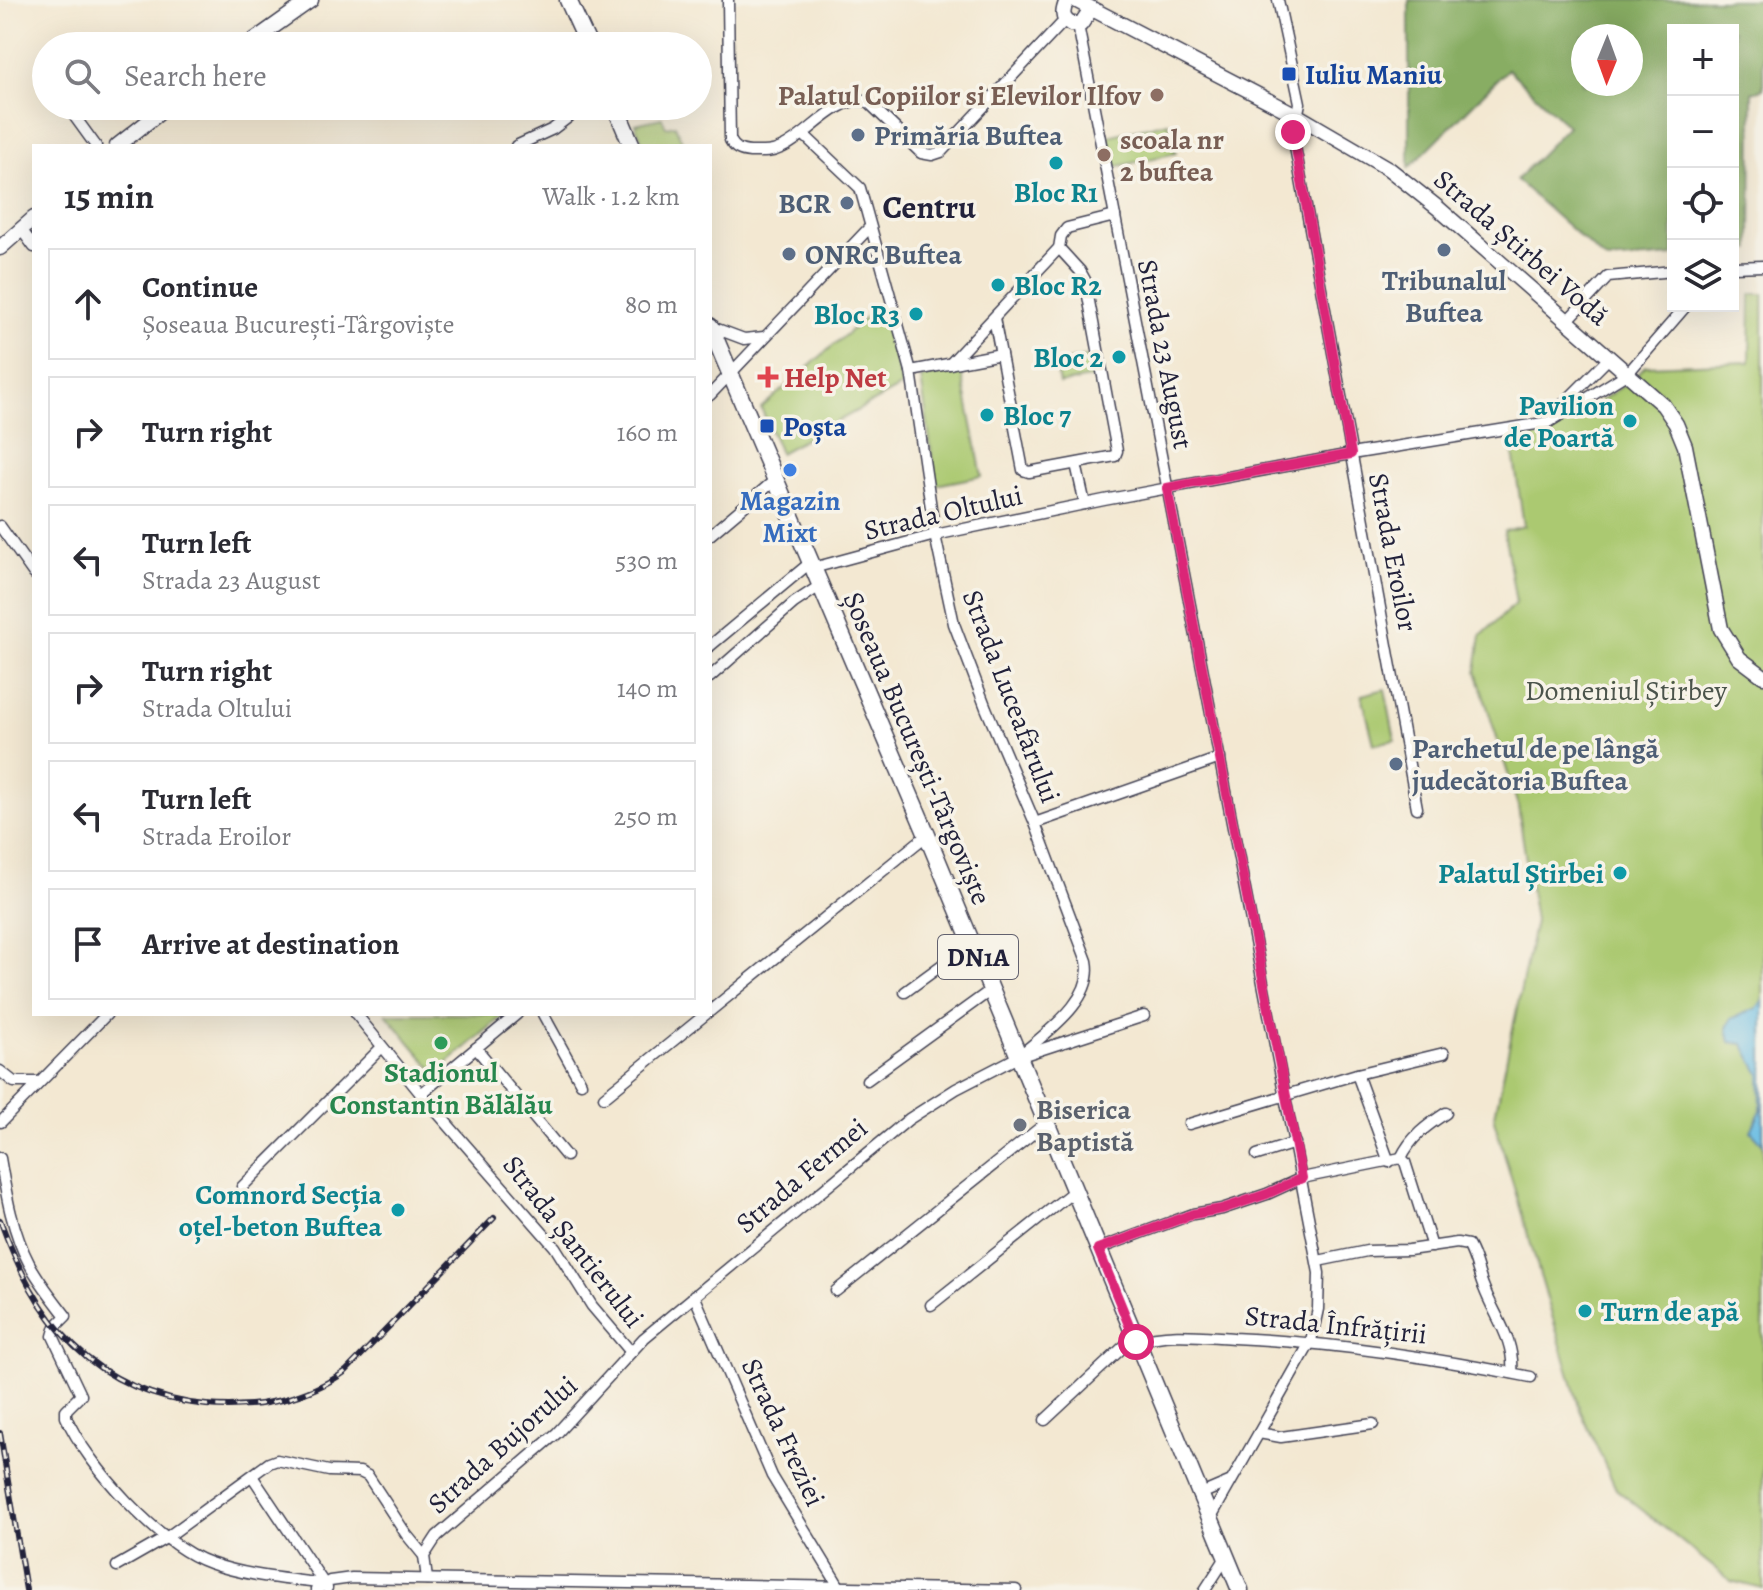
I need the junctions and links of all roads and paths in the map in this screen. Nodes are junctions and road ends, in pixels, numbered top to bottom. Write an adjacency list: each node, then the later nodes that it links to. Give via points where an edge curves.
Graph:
1 (311, 0): 9 (street)
2 (568, 0): 10 (main road)
3 (728, 0): 16 (street, via 733,145 740,151 767,152)
4 (1067, 0): 8 (street, via 1063,14)
5 (1075, 0): 7 (street, Strada Știrbei Vodă)
6 (1278, 0): 11 (street, Strada Eroilor, via 1300,103)
7 (1091, 9): 8 (street, via 1084,21); 11 (street, Strada Știrbei Vodă)
8 (1072, 23): 16 (street, via 941,152 926,155 868,102 859,100 839,106); 21 (street, Strada 23 August)
9 (266, 32)
10 (583, 32)
11 (1298, 116): 33 (street, Strada Știrbei Vodă, via 1408,183); 45 (street, Strada Eroilor, via 1293,136)
12 (77, 120): 17 (street)
13 (150, 120): 18 (street)
14 (565, 120): 19 (street)
15 (621, 120): 20 (main road)
16 (804, 135): 23 (street, Strada Luceafărului, via 860,188)
17 (95, 144)
18 (120, 144)
19 (520, 144)
20 (631, 144)
21 (1115, 216): 27 (street, via 1067,228); 48 (street, Strada 23 August)
22 (32, 220): 24 (street)
23 (870, 227): 36 (street); 40 (street, Strada Luceafărului)
24 (21, 229): 25 (street); 26 (street)
25 (32, 244)
26 (0, 248)
27 (1059, 248): 32 (street); 46 (street, Strada Oltului, via 1085,280 1117,451 1112,457)
28 (1763, 266): 29 (street)
29 (1739, 267)
30 (1667, 272): 33 (street, via 1608,277)
31 (1681, 312): 41 (street, Strada Oltului)
32 (994, 318): 37 (street); 39 (street)
33 (1568, 320): 38 (street, Strada Știrbei Vodă)
34 (712, 327): 36 (street, via 744,339)
35 (712, 331): 42 (main road, Șoseaua București-Târgoviște / DN1A)
36 (764, 337): 42 (street)
37 (1001, 354): 39 (street); 46 (street, Strada Oltului, via 1023,470)
38 (1610, 357): 41 (street, Strada Știrbei Vodă); 44 (street)
39 (950, 364): 40 (street)
40 (911, 371): 52 (street, Strada Luceafărului)
41 (1628, 373): 44 (street, Strada Oltului); 58 (street, Strada Știrbei Vodă, via 1663,405 1682,435 1721,629 1739,658)
42 (730, 375): 43 (street); 47 (main road, Șoseaua București-Târgoviște / DN1A)
43 (712, 393)
44 (1543, 424): 45 (street, Strada Oltului)
45 (1351, 454): 48 (street, Strada Oltului); 60 (street, Strada Eroilor)
46 (1076, 464): 49 (street)
47 (775, 480): 51 (street); 53 (main road, Șoseaua București-Târgoviște / DN1A)
48 (1167, 488): 49 (street, Strada Oltului); 59 (street, Strada 23 August)
49 (1085, 504): 52 (street, Strada Oltului)
50 (0, 526): 54 (street)
51 (712, 533)
52 (935, 535): 53 (street, Strada Oltului); 61 (street, Strada Luceafărului, via 958,637)
53 (812, 565): 55 (main road, Șoseaua București-Târgoviște / DN1A); 56 (street)
54 (32, 571)
55 (821, 585): 57 (street); 62 (main road, Șoseaua București-Târgoviște / DN1A)
56 (712, 644)
57 (712, 675)
58 (1763, 676)
59 (1220, 758): 61 (street); 83 (street, Strada 23 August)
60 (1417, 808)
61 (1035, 823): 76 (street, Strada Luceafărului, via 1089,976 1078,1001)
62 (927, 835): 63 (main road, Șoseaua București-Târgoviște / DN1A); 66 (street)
63 (972, 943): 64 (main road, Șoseaua București-Târgoviște / DN1A); 65 (street)
64 (991, 990): 76 (main road, Șoseaua București-Târgoviște / DN1A); 79 (street)
65 (905, 992)
66 (712, 1009)
67 (105, 1016): 80 (street)
68 (358, 1016): 73 (street, Strada Șantierului)
69 (515, 1016): 74 (street)
70 (544, 1016): 81 (street)
71 (703, 1016): 84 (street)
72 (1144, 1016): 76 (street)
73 (382, 1047): 82 (street, Strada Șantierului); 96 (street)
74 (476, 1048): 82 (street); 91 (street)
75 (1444, 1053): 78 (street)
76 (1018, 1057): 87 (main road, Șoseaua București-Târgoviște / DN1A); 102 (street, Strada Fermei, via 909,1119)
77 (0, 1071): 80 (street, via 14,1082)
78 (1357, 1074): 83 (street); 94 (street)
79 (867, 1080)
80 (41, 1081): 86 (street)
81 (581, 1083)
82 (421, 1094): 106 (street, Strada Șantierului, via 555,1247 592,1306)
83 (1285, 1094): 88 (street); 89 (street, Strada 23 August)
84 (604, 1097)
85 (1446, 1113): 93 (street, via 1423,1128)
86 (0, 1123)
87 (1046, 1123): 97 (main road, Șoseaua București-Târgoviște / DN1A); 101 (street)
88 (1189, 1124)
89 (1295, 1143): 90 (street); 95 (street, Strada 23 August)
90 (1257, 1155)
91 (566, 1156)
92 (0, 1158): 116 (street, via 23,1251 66,1316 53,1336 81,1395 66,1410 67,1420 107,1479)
93 (1401, 1158): 94 (street); 98 (street)
94 (1389, 1162): 95 (street)
95 (1302, 1178): 99 (street); 100 (street, Strada 23 August)
96 (242, 1187)
97 (1074, 1191): 99 (main road, Șoseaua București-Târgoviște / DN1A); 103 (street)
98 (1432, 1247): 100 (street); 107 (street, via 1464,1243 1471,1249 1501,1319)
99 (1098, 1249): 104 (main road, Șoseaua București-Târgoviște / DN1A)
100 (1318, 1261): 105 (street, Strada 23 August, via 1320,1292)
101 (836, 1291)
102 (694, 1295): 106 (street, Strada Fermei); 122 (street, Strada Freziei, via 772,1476)
103 (931, 1305)
104 (1135, 1339): 105 (street, Strada Înfrățirii); 109 (street); 114 (main road, Șoseaua București-Târgoviște / DN1A)
105 (1311, 1341): 107 (street, Strada Înfrățirii); 111 (street, Strada 23 August)
106 (631, 1352): 117 (street, Strada Bujorului, via 557,1433 437,1536)
107 (1512, 1373): 108 (street, Strada Înfrățirii)
108 (1531, 1377)
109 (1045, 1420)
110 (1373, 1424): 111 (street, via 1281,1437)
111 (1259, 1433): 113 (street, Strada 23 August)
112 (252, 1476): 116 (street); 117 (street, via 277,1460 365,1473); 121 (street)
113 (1229, 1482): 114 (street); 115 (street, Strada 23 August)
114 (1201, 1494): 115 (main road, Șoseaua București-Târgoviște / DN1A)
115 (1211, 1517): 118 (main road, Șoseaua București-Târgoviște / DN1A)
116 (166, 1538): 119 (street); 121 (street, via 217,1566)
117 (424, 1556): 120 (street, Strada Bujorului)
118 (1227, 1556): 124 (street); 125 (main road, Șoseaua București-Târgoviște / DN1A)
119 (117, 1566)
120 (427, 1579): 121 (street, via 343,1578); 122 (street)
121 (323, 1588)
122 (840, 1588): 123 (street)
123 (1016, 1590)
124 (1205, 1590)
125 (1240, 1590)

